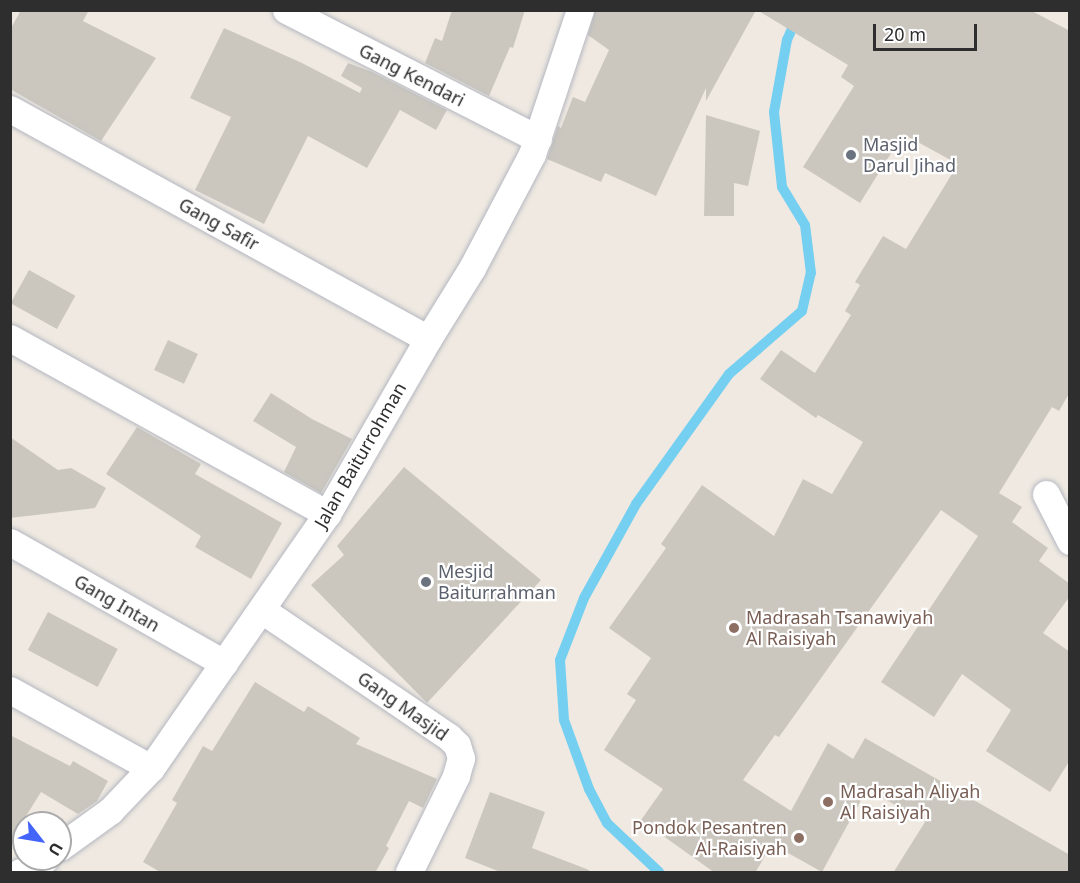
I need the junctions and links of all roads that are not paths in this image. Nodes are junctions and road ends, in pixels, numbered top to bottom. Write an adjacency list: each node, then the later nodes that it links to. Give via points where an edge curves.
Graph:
1 (286, 10): 4 (street, Gang Kendari)
2 (580, 10): 4 (street, Jalan Baiturrohman)
3 (10, 109): 6 (street, Gang Safir)
4 (538, 139): 6 (street, Jalan Baiturrohman, via 472,268)
5 (10, 338): 8 (street)
6 (428, 339): 8 (street, Jalan Baiturrohman)
7 (1046, 494): 9 (street)
8 (327, 514): 11 (street, Jalan Baiturrohman)
9 (1070, 541)
10 (10, 542): 12 (street, Gang Intan)
11 (262, 610): 12 (street, Jalan Baiturrohman); 16 (street, Gang Masjid, via 457,745 461,758 456,776)
12 (224, 663): 14 (street, Jalan Baiturrohman)
13 (10, 690): 14 (street)
14 (151, 768): 15 (street, Jalan Baiturrohman, via 110,811)
15 (72, 838)
16 (409, 873)

